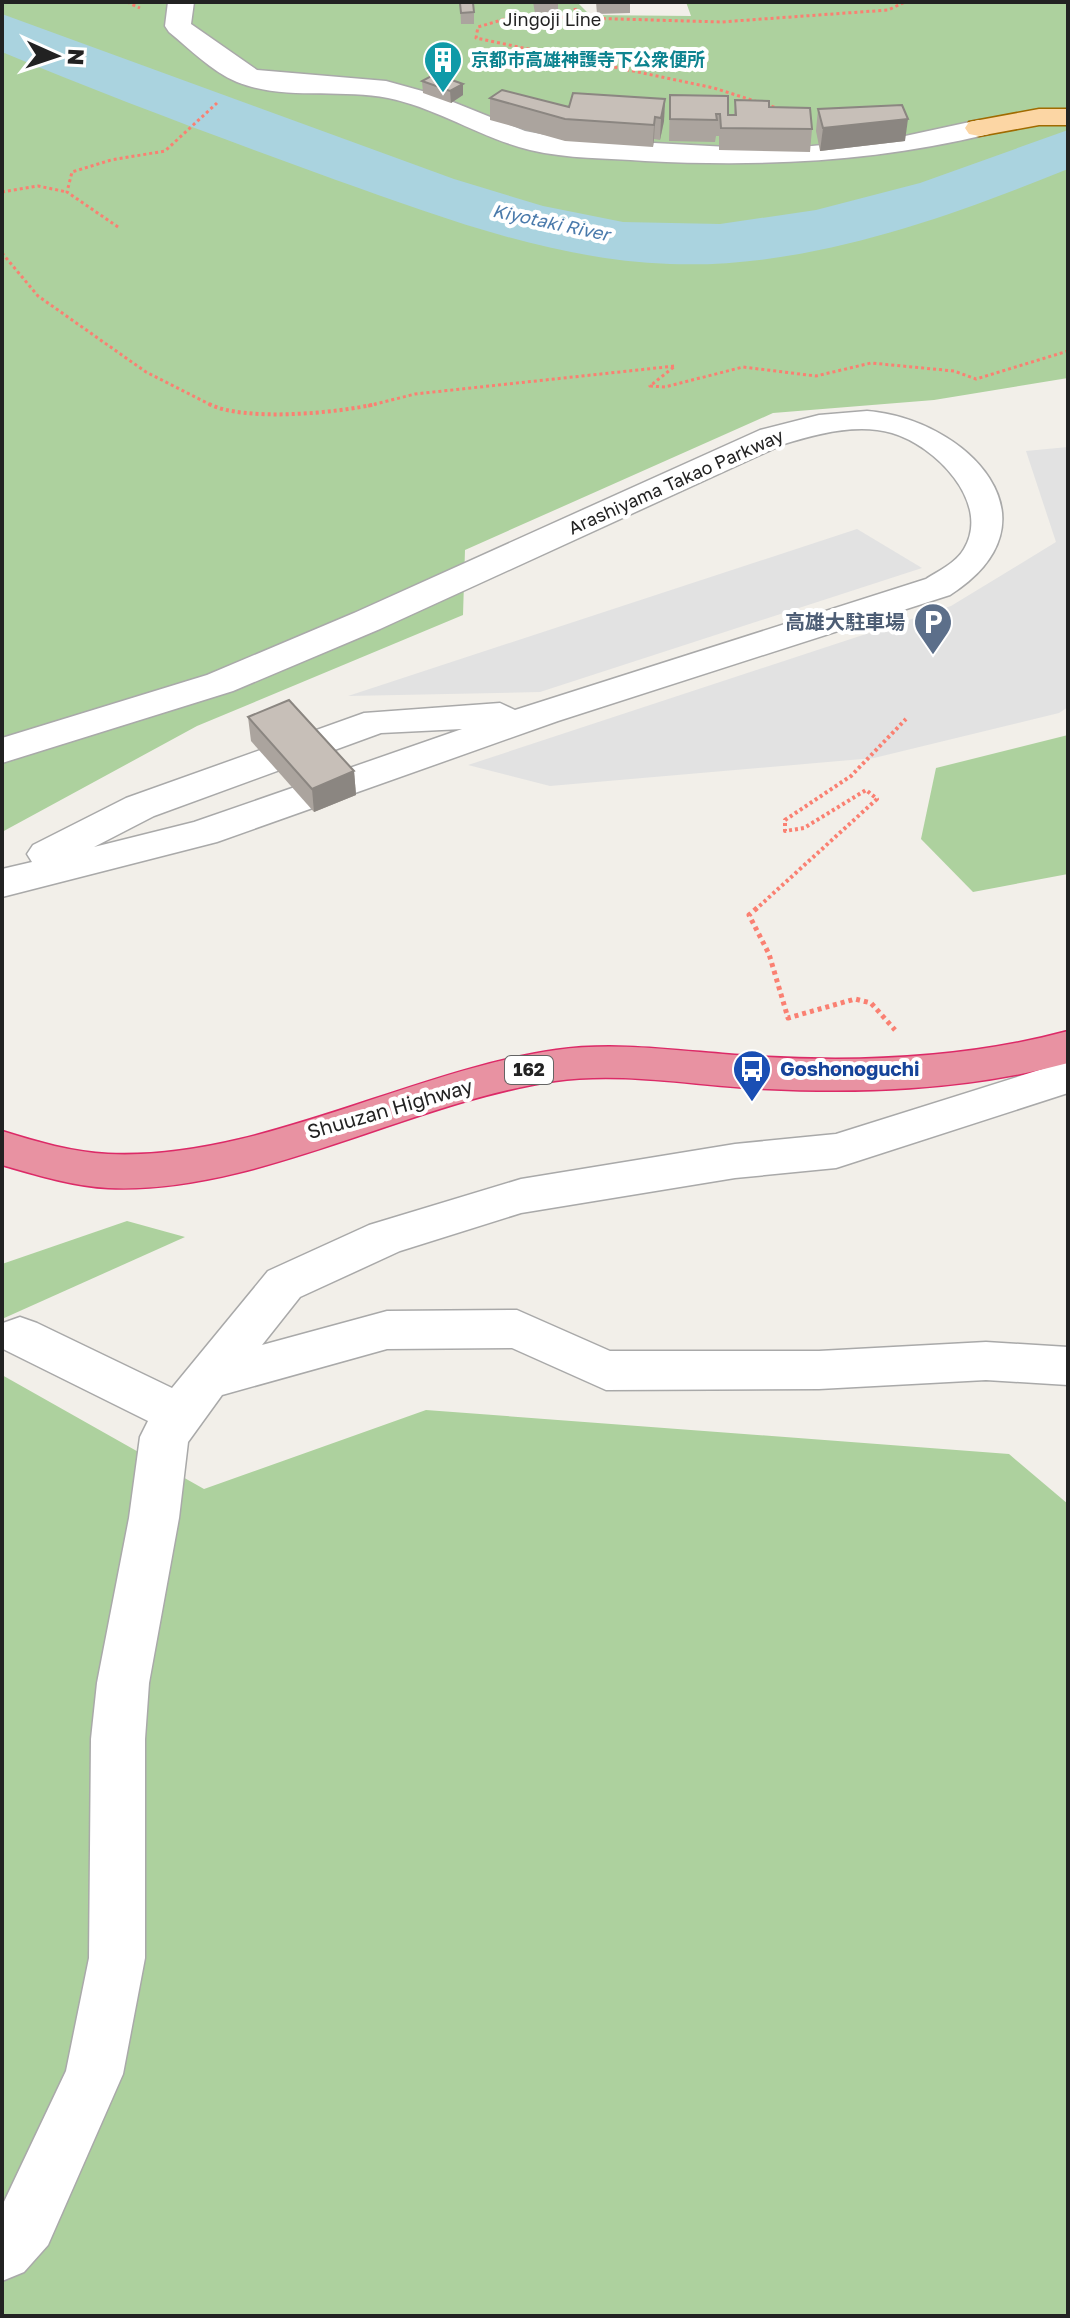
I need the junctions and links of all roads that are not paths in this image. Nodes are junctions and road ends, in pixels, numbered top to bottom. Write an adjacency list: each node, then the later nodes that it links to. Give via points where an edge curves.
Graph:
1 (180, 14): 3 (street, via 212,55 249,77 386,89 427,100 504,135 550,145 806,158 921,144)
2 (1068, 117): 3 (main road)
3 (979, 128)
4 (914, 596): 5 (street); 6 (street, Arashiyama Takao Parkway); 7 (street, Arashiyama Takao Parkway, via 938,587 976,558 985,539 986,515 978,492 951,455 918,431 878,422 832,421 772,437 220,683)
5 (943, 619)
6 (545, 713): 8 (street, Arashiyama Takao Parkway, via 377,721 140,807); 9 (street, Arashiyama Takao Parkway, via 203,833)
7 (2, 751)
8 (2, 876)
9 (2, 883)
10 (1068, 1047): 12 (highway, Shuuzan Highway / 162, via 1030,1059 833,1076 660,1063 567,1064 457,1089 261,1146 125,1172 48,1162)
11 (1068, 1077): 15 (street, via 836,1151 735,1161 521,1196 385,1238 284,1284)
12 (2, 1148)
13 (20, 1336): 15 (street)
14 (1068, 1366): 15 (street, via 986,1361 819,1370 606,1371 517,1329 387,1330)
15 (184, 1411): 16 (street, via 154,1518 123,1683 117,1958 94,2074 27,2224)
16 (2, 2250)

